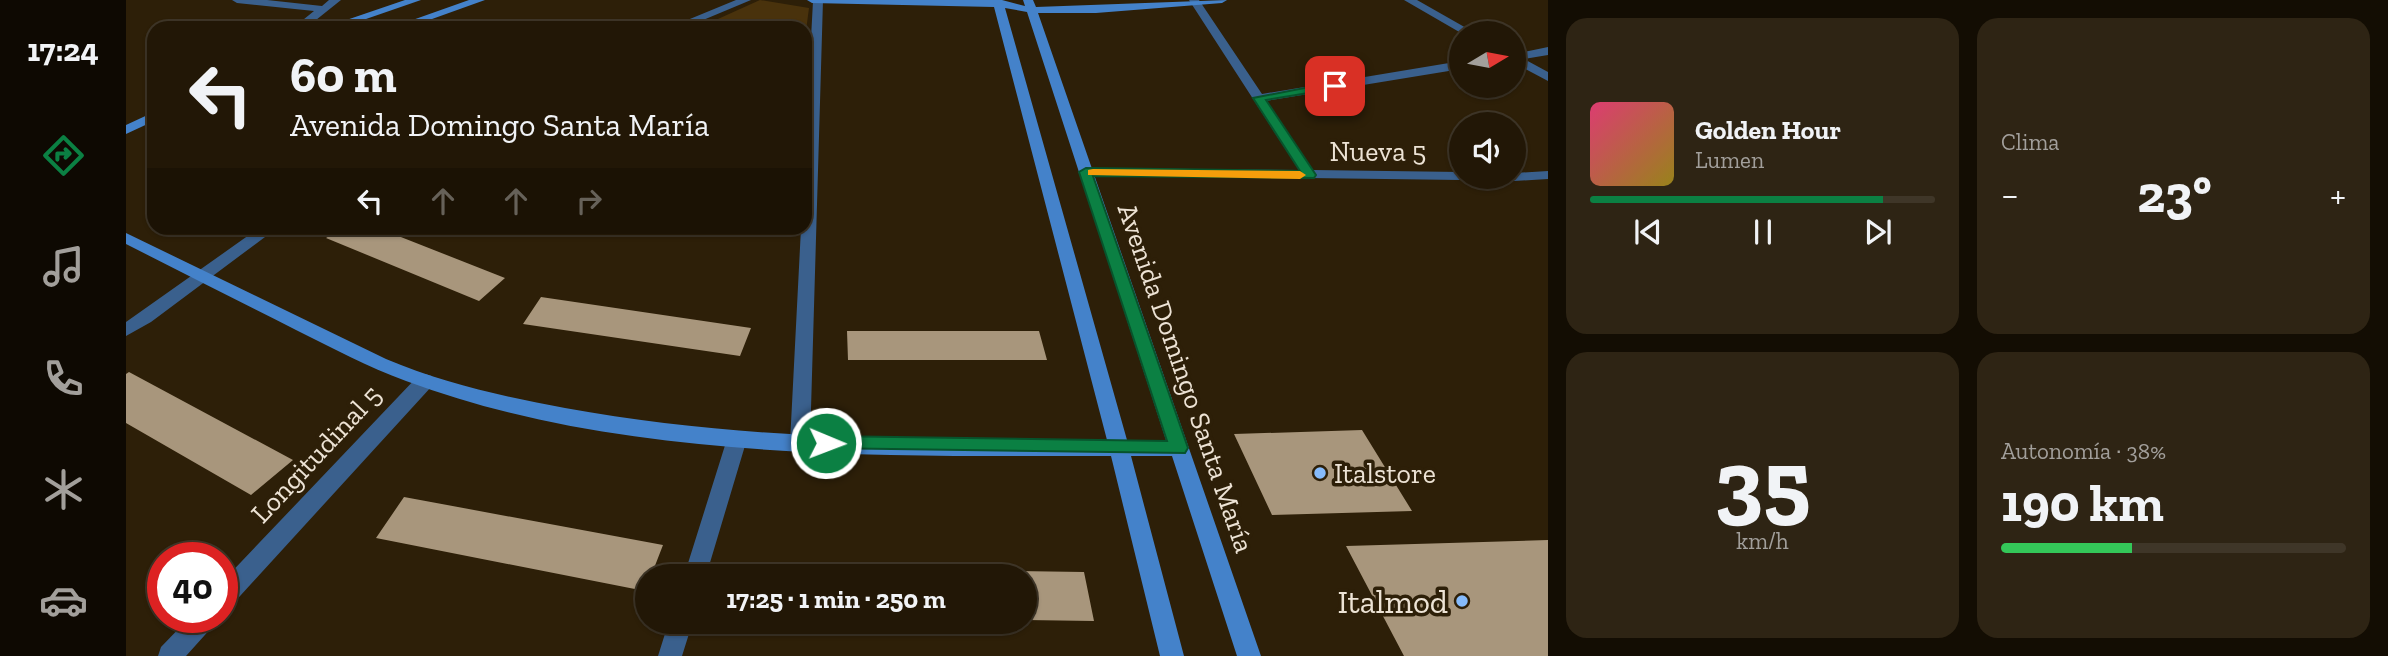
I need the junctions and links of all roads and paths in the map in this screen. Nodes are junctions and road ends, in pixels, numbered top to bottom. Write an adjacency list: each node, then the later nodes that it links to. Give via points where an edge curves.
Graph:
1 (237, 0): 13 (street)
2 (336, 0): 13 (street)
3 (416, 0): 15 (main road)
4 (480, 0): 16 (main road)
5 (746, 0): 17 (street)
6 (813, 0): 9 (main road)
7 (1222, 0): 11 (main road)
8 (1409, 0): 18 (street)
9 (818, 1): 10 (main road); 25 (street)
10 (997, 2): 12 (main road); 41 (main road)
11 (1195, 2): 12 (main road, via 1118,10); 24 (street)
12 (1030, 5): 28 (main road, Avenida Domingo Santa María)
13 (323, 9): 14 (street)
14 (308, 21)
15 (351, 21)
16 (417, 21)
17 (692, 21)
18 (1449, 22)
19 (1548, 51): 20 (street)
20 (1526, 56)
21 (1526, 65): 23 (street)
22 (1449, 67): 24 (street)
23 (1548, 77)
24 (1259, 98): 29 (street)
25 (812, 106)
26 (147, 120): 27 (main road)
27 (126, 130)
28 (1086, 172): 29 (street, Nueva 5); 42 (main road, Avenida Domingo Santa María)
29 (1309, 175): 31 (street, Nueva 5)
30 (1548, 175): 32 (street)
31 (1449, 176)
32 (1526, 176)
33 (259, 235): 36 (street)
34 (805, 235): 40 (street)
35 (126, 238): 36 (main road)
36 (201, 275): 37 (street); 38 (main road)
37 (126, 330)
38 (425, 381): 39 (main road, via 487,399 576,416); 44 (street, Longitudinal 5)
39 (737, 439): 40 (main road); 43 (street)
40 (800, 443): 41 (main road)
41 (1119, 448): 42 (main road); 49 (main road)
42 (1179, 448): 50 (main road, Avenida Domingo Santa María)
43 (699, 564)
44 (238, 582)
45 (191, 633): 47 (street)
46 (677, 634): 48 (street)
47 (170, 656)
48 (670, 656)
49 (1172, 656)
50 (1249, 656)

